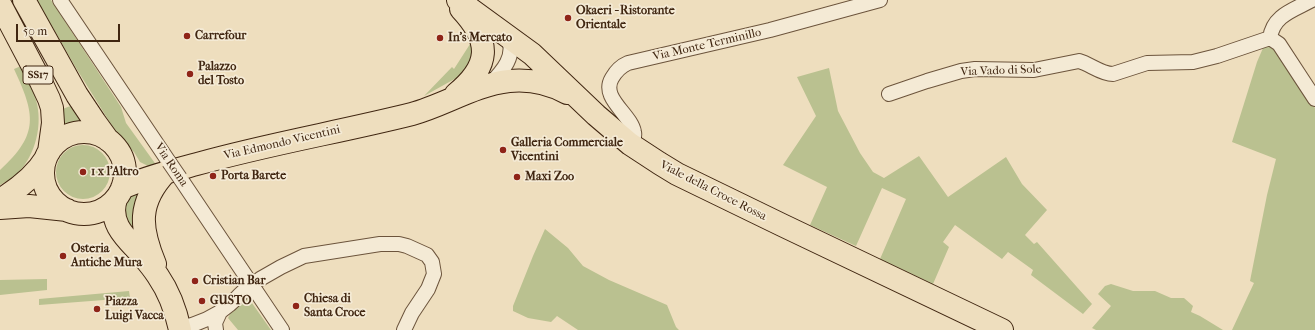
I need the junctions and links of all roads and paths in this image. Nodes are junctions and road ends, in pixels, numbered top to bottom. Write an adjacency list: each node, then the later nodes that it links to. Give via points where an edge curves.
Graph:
1 (24, 0): 14 (main road, SS17, via 77,95)
2 (60, 0): 17 (street, Via Roma)
3 (880, 0): 15 (street, Via Monte Terminillo, via 770,30 624,65 612,77 609,90 633,129 634,136)
4 (1312, 0): 8 (street, via 1278,19 1272,28)
5 (460, 1): 7 (main road, Viale della Croce Rossa); 12 (main road, Via Edmondo Vicentini, via 478,32 483,57 481,66 472,78)
6 (0, 4): 16 (main road, SS17, via 52,108 53,123)
7 (507, 35): 9 (street, Via Edmondo Vicentini, via 511,48 509,59 501,73); 13 (main road, Viale della Croce Rossa, via 544,65)
8 (1270, 38): 10 (street, Via Vado di Sole, via 1193,62 1146,63 1113,74 1079,61 1034,70 974,69); 11 (street, via 1279,44)
9 (488, 85): 12 (main road, Via Edmondo Vicentini); 13 (main road, Via Edmondo Vicentini, via 515,81 543,83 559,89)
10 (889, 94)
11 (1315, 99)
12 (443, 103): 17 (main road, Via Edmondo Vicentini, via 412,114 238,152)
13 (586, 106): 15 (main road, Viale della Croce Rossa)
14 (108, 140): 16 (main road, via 89,133 76,133 63,138); 18 (main road, via 117,148 124,164 125,176)
15 (630, 144): 31 (main road, Viale della Croce Rossa, via 684,177)
16 (47, 155): 19 (main road, via 30,178); 21 (main road, via 43,171 45,185 51,197 61,207)
17 (172, 171): 18 (main road, Via Edmondo Vicentini, via 142,179); 24 (main road, via 150,194 143,224 147,245); 29 (street, Via Roma)
18 (119, 193): 21 (main road, via 102,210 91,213); 22 (main road, via 115,221)
19 (0, 200)
20 (0, 208): 21 (main road, via 29,206)
21 (73, 212): 22 (main road, via 98,223)
22 (136, 249): 24 (main road)
23 (260, 279): 30 (street, via 285,265 309,256 380,244 412,247 430,259 434,266 434,274)
24 (164, 286): 27 (main road, via 171,299)
25 (245, 290): 26 (street)
26 (220, 312): 27 (street); 28 (street, via 215,323)
27 (180, 329)
28 (216, 330)
29 (282, 330)
30 (404, 330)
31 (1002, 330)

